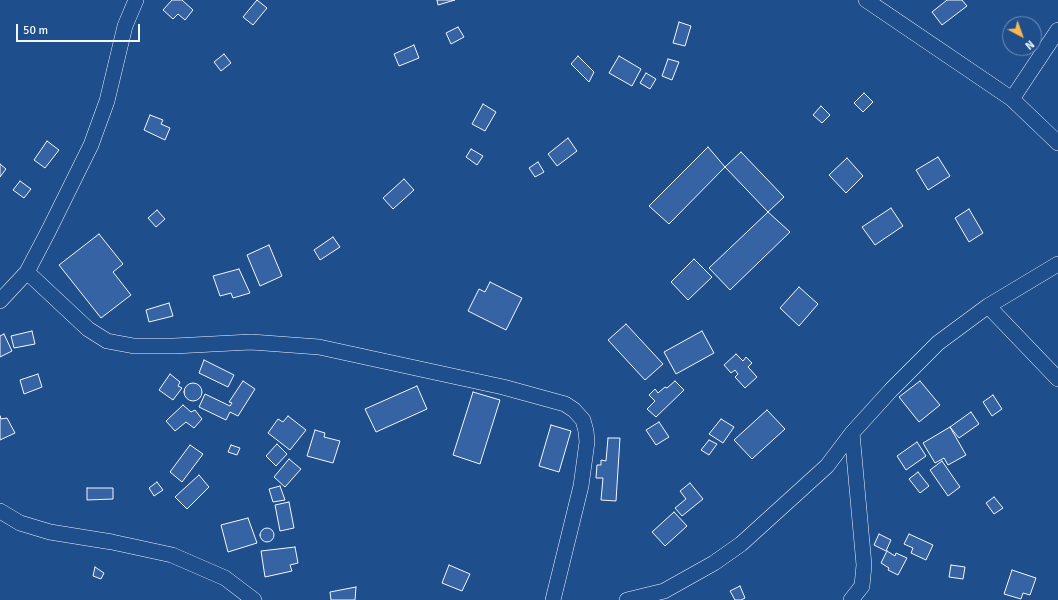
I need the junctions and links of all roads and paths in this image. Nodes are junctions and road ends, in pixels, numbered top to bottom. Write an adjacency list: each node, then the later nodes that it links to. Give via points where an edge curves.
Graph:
1 (136, 0): 7 (street, via 126,26 107,101 91,145)
2 (866, 0): 4 (street)
3 (1058, 30): 4 (street)
4 (1012, 99): 5 (street)
5 (1058, 143)
6 (1058, 264): 9 (street)
7 (27, 272): 8 (street); 14 (street, via 88,328 107,341 134,346 251,342 319,348 503,387 564,404 574,410 583,420 587,442 582,486)
8 (0, 301)
9 (988, 306): 10 (street); 11 (street, via 938,343 890,390)
10 (1058, 379)
11 (852, 433): 15 (street, via 827,466 741,544 714,563 664,591); 16 (street, via 864,565 862,586)
12 (0, 511): 13 (street, via 20,523 50,532 172,555 225,578)
13 (254, 600)
14 (553, 600)
15 (627, 600)
16 (852, 600)

